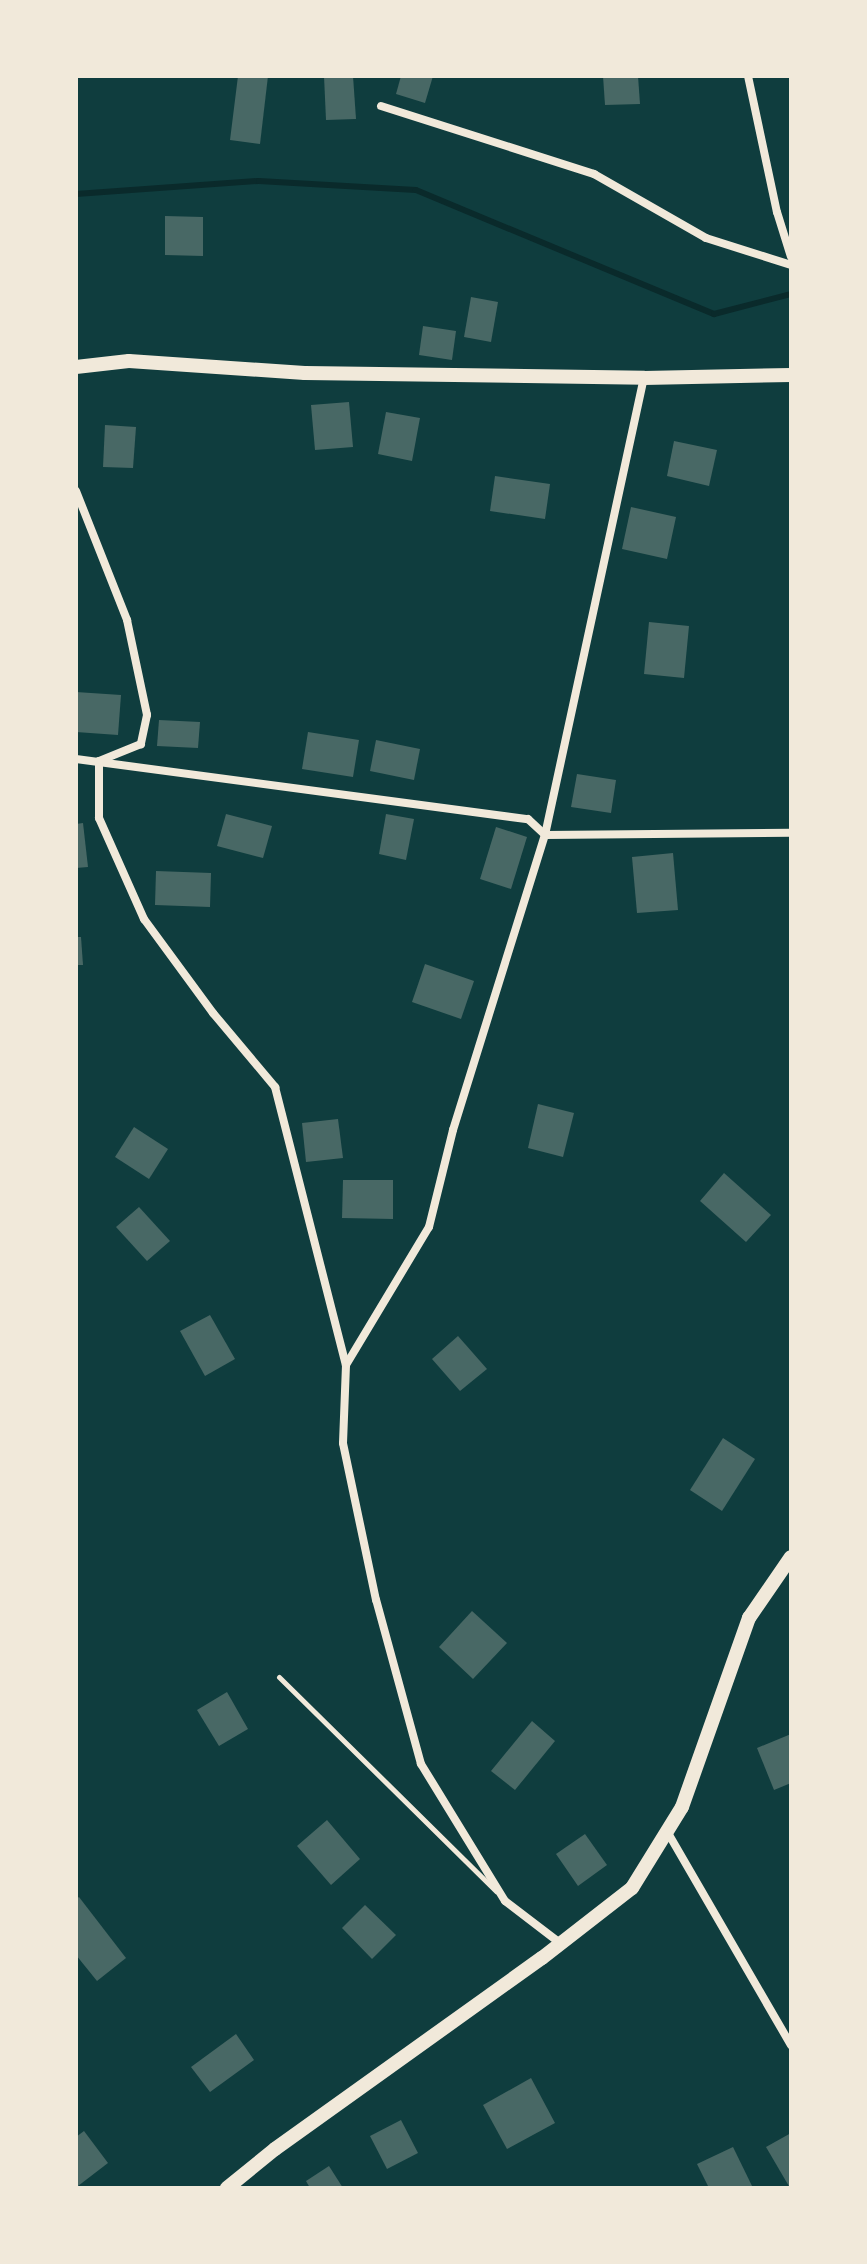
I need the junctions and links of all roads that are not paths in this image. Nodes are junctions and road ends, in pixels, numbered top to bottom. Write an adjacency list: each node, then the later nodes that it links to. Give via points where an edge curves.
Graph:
1 (748, 76): 3 (street)
2 (381, 106): 4 (street, via 594,174 706,238)
3 (791, 257)
4 (791, 265)
5 (76, 367): 7 (street, via 129,361 305,373)
6 (791, 375): 7 (street)
7 (644, 378): 12 (street)
8 (76, 491): 10 (street, via 127,620 147,715 141,744)
9 (76, 759): 10 (street)
10 (99, 761): 12 (street, via 528,819); 13 (street, via 99,818 144,919 275,1087)
11 (791, 833): 12 (street)
12 (545, 835): 13 (street, via 453,1130 429,1227)
13 (346, 1365): 17 (street, via 343,1443 376,1600 421,1764)
14 (791, 1557): 16 (street, via 749,1618)
15 (279, 1677): 17 (lane)
16 (668, 1833): 18 (street, via 632,1888); 19 (street)
17 (505, 1901): 18 (street)
18 (560, 1943): 20 (street)
19 (791, 2045)
20 (227, 2188)

